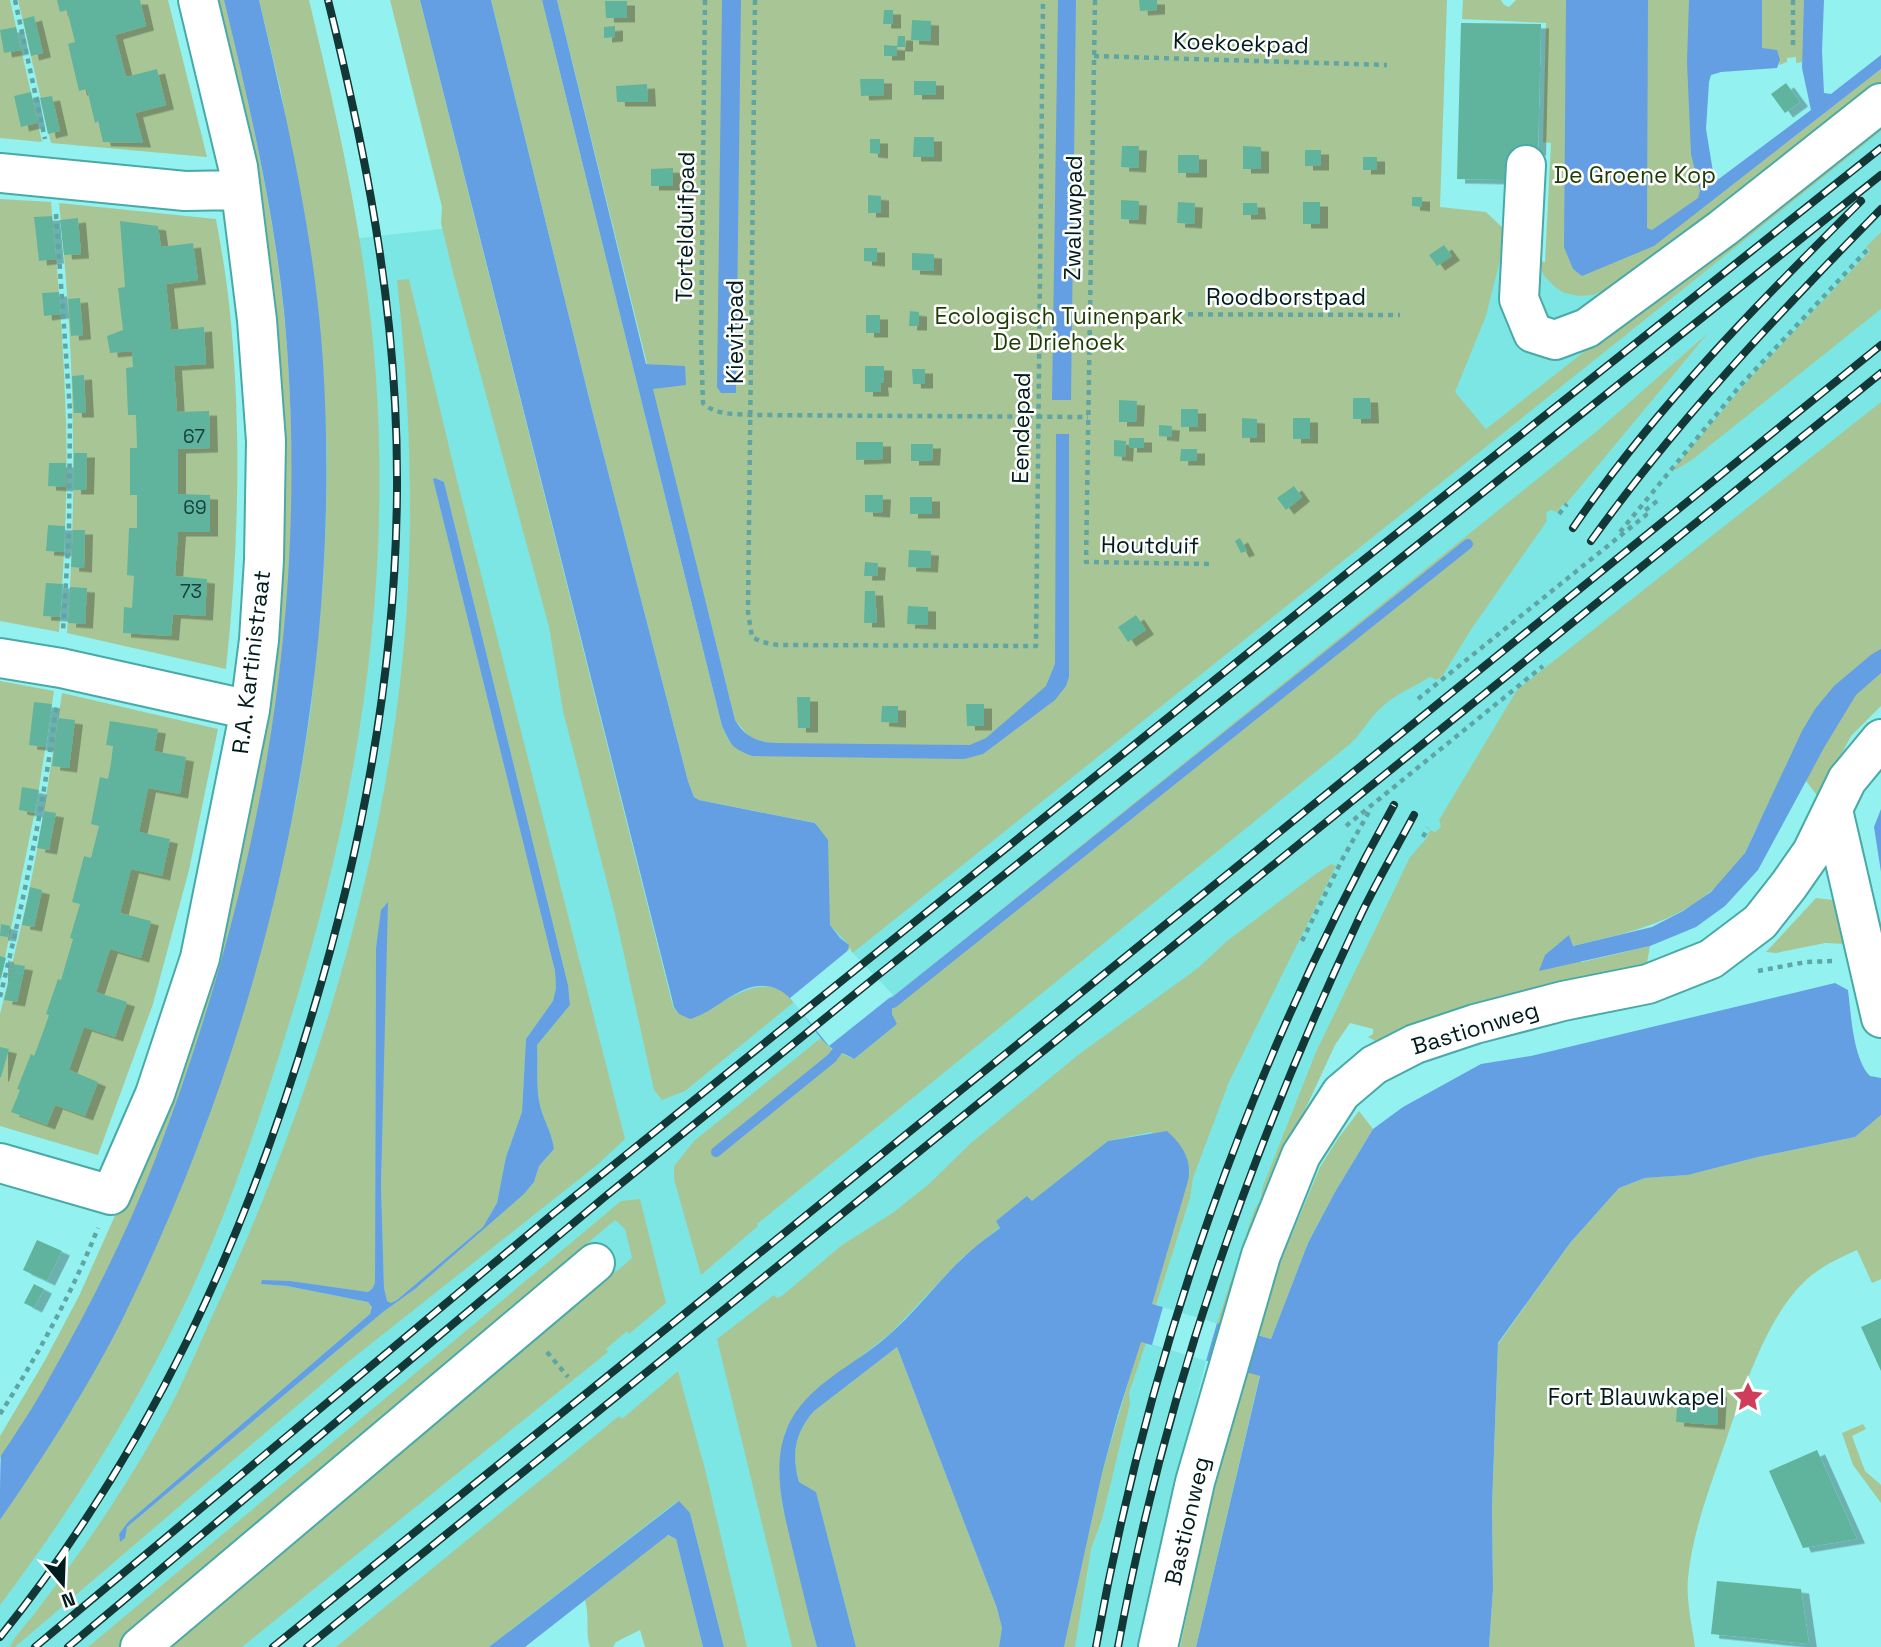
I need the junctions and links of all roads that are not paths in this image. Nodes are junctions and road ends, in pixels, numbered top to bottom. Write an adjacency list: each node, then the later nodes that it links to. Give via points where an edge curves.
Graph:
1 (198, 0): 5 (street, R.A. Kartinistraat)
2 (1881, 103): 3 (street, via 1587,328 1555,340 1533,333 1519,299)
3 (1526, 165)
4 (0, 173): 5 (street, via 186,191)
5 (240, 190): 7 (street, R.A. Kartinistraat, via 257,320 266,441 264,560)
6 (0, 659): 7 (street)
7 (250, 710): 11 (street, R.A. Kartinistraat, via 200,958 155,1094 111,1195)
8 (1881, 739): 9 (street, Bastionweg, via 1846,780)
9 (1833, 810): 10 (street); 14 (street, Bastionweg, via 1790,886 1760,922 1711,959 1648,984 1563,1001 1415,1044 1374,1065 1341,1093 1301,1155 1261,1255 1195,1482)
10 (1881, 1018)
11 (0, 1163)
12 (595, 1263): 13 (street)
13 (140, 1647)
14 (1158, 1647)

